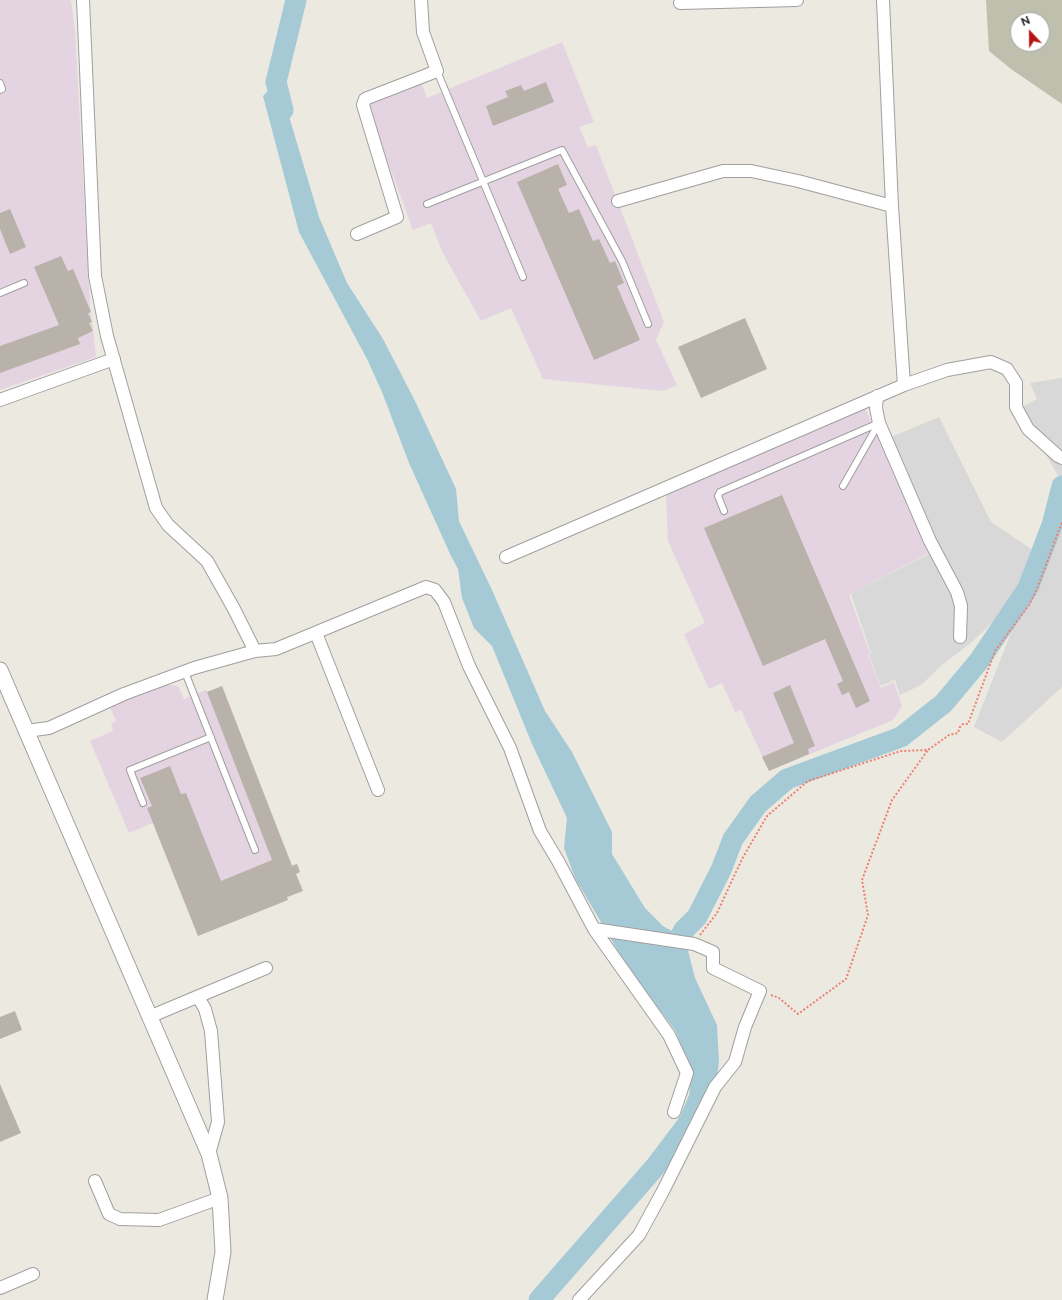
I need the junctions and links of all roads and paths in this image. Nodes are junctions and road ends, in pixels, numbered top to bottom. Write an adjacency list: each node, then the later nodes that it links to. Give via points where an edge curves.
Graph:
1 (83, 0): 18 (street, via 95,276)
2 (421, 0): 6 (street, via 423,32)
3 (798, 0): 5 (street)
4 (883, 0): 12 (street)
5 (680, 3)
6 (437, 71): 9 (lane); 13 (street, via 365,99 363,105 397,217)
7 (0, 83): 8 (lane)
8 (0, 90)
9 (483, 181): 11 (lane); 14 (lane); 17 (lane, via 562,150 622,261)
10 (618, 201): 12 (street, via 723,171 751,171)
11 (427, 204)
12 (892, 206): 19 (street)
13 (357, 234)
14 (523, 277)
15 (24, 283): 16 (lane)
16 (0, 293)
17 (648, 324)
18 (114, 359): 21 (street); 30 (street, via 156,508 168,525 207,561)
19 (904, 385): 20 (street); 23 (street, via 947,370 991,362 1007,369 1016,383 1016,408 1028,429)
20 (877, 396): 22 (street); 27 (street)
21 (0, 400)
22 (879, 424): 24 (lane); 25 (lane, via 720,492 718,496); 29 (street, via 930,541 957,592 961,606)
23 (1060, 457)
24 (843, 486)
25 (724, 511)
26 (1062, 522): 35 (path, via 1029,605 994,652 968,724 963,724 958,733 949,735)
27 (506, 557)
28 (316, 633): 30 (street, via 276,649); 36 (street); 39 (street, via 426,587 435,590 444,602 469,666 510,748 540,831)
29 (960, 637)
30 (255, 651): 32 (street)
31 (0, 670): 33 (street)
32 (185, 672): 33 (street, via 124,694 49,728); 34 (lane)
33 (26, 731): 44 (street)
34 (211, 737): 37 (lane, via 130,770); 38 (lane)
35 (928, 750): 40 (path, via 901,751 808,781 767,816 742,859 717,913); 42 (path, via 892,800 862,880 868,915 846,979 798,1014 779,998)
36 (378, 790)
37 (143, 803)
38 (255, 850)
39 (599, 930): 40 (street); 45 (street, via 669,1035 687,1073)
40 (693, 944): 42 (street, via 713,952 713,968)
41 (266, 968): 43 (street)
42 (760, 991): 52 (street, via 745,1027 735,1062 715,1087 639,1235)
43 (198, 997): 44 (street); 46 (street, via 205,1009 211,1031 218,1122)
44 (149, 1017): 46 (street)
45 (674, 1112)
46 (209, 1154): 48 (street)
47 (95, 1181): 48 (street, via 109,1214 120,1219 159,1220)
48 (220, 1198): 51 (street, via 223,1252)
49 (33, 1274): 50 (street)
50 (0, 1288)
51 (215, 1300)
52 (579, 1300)

